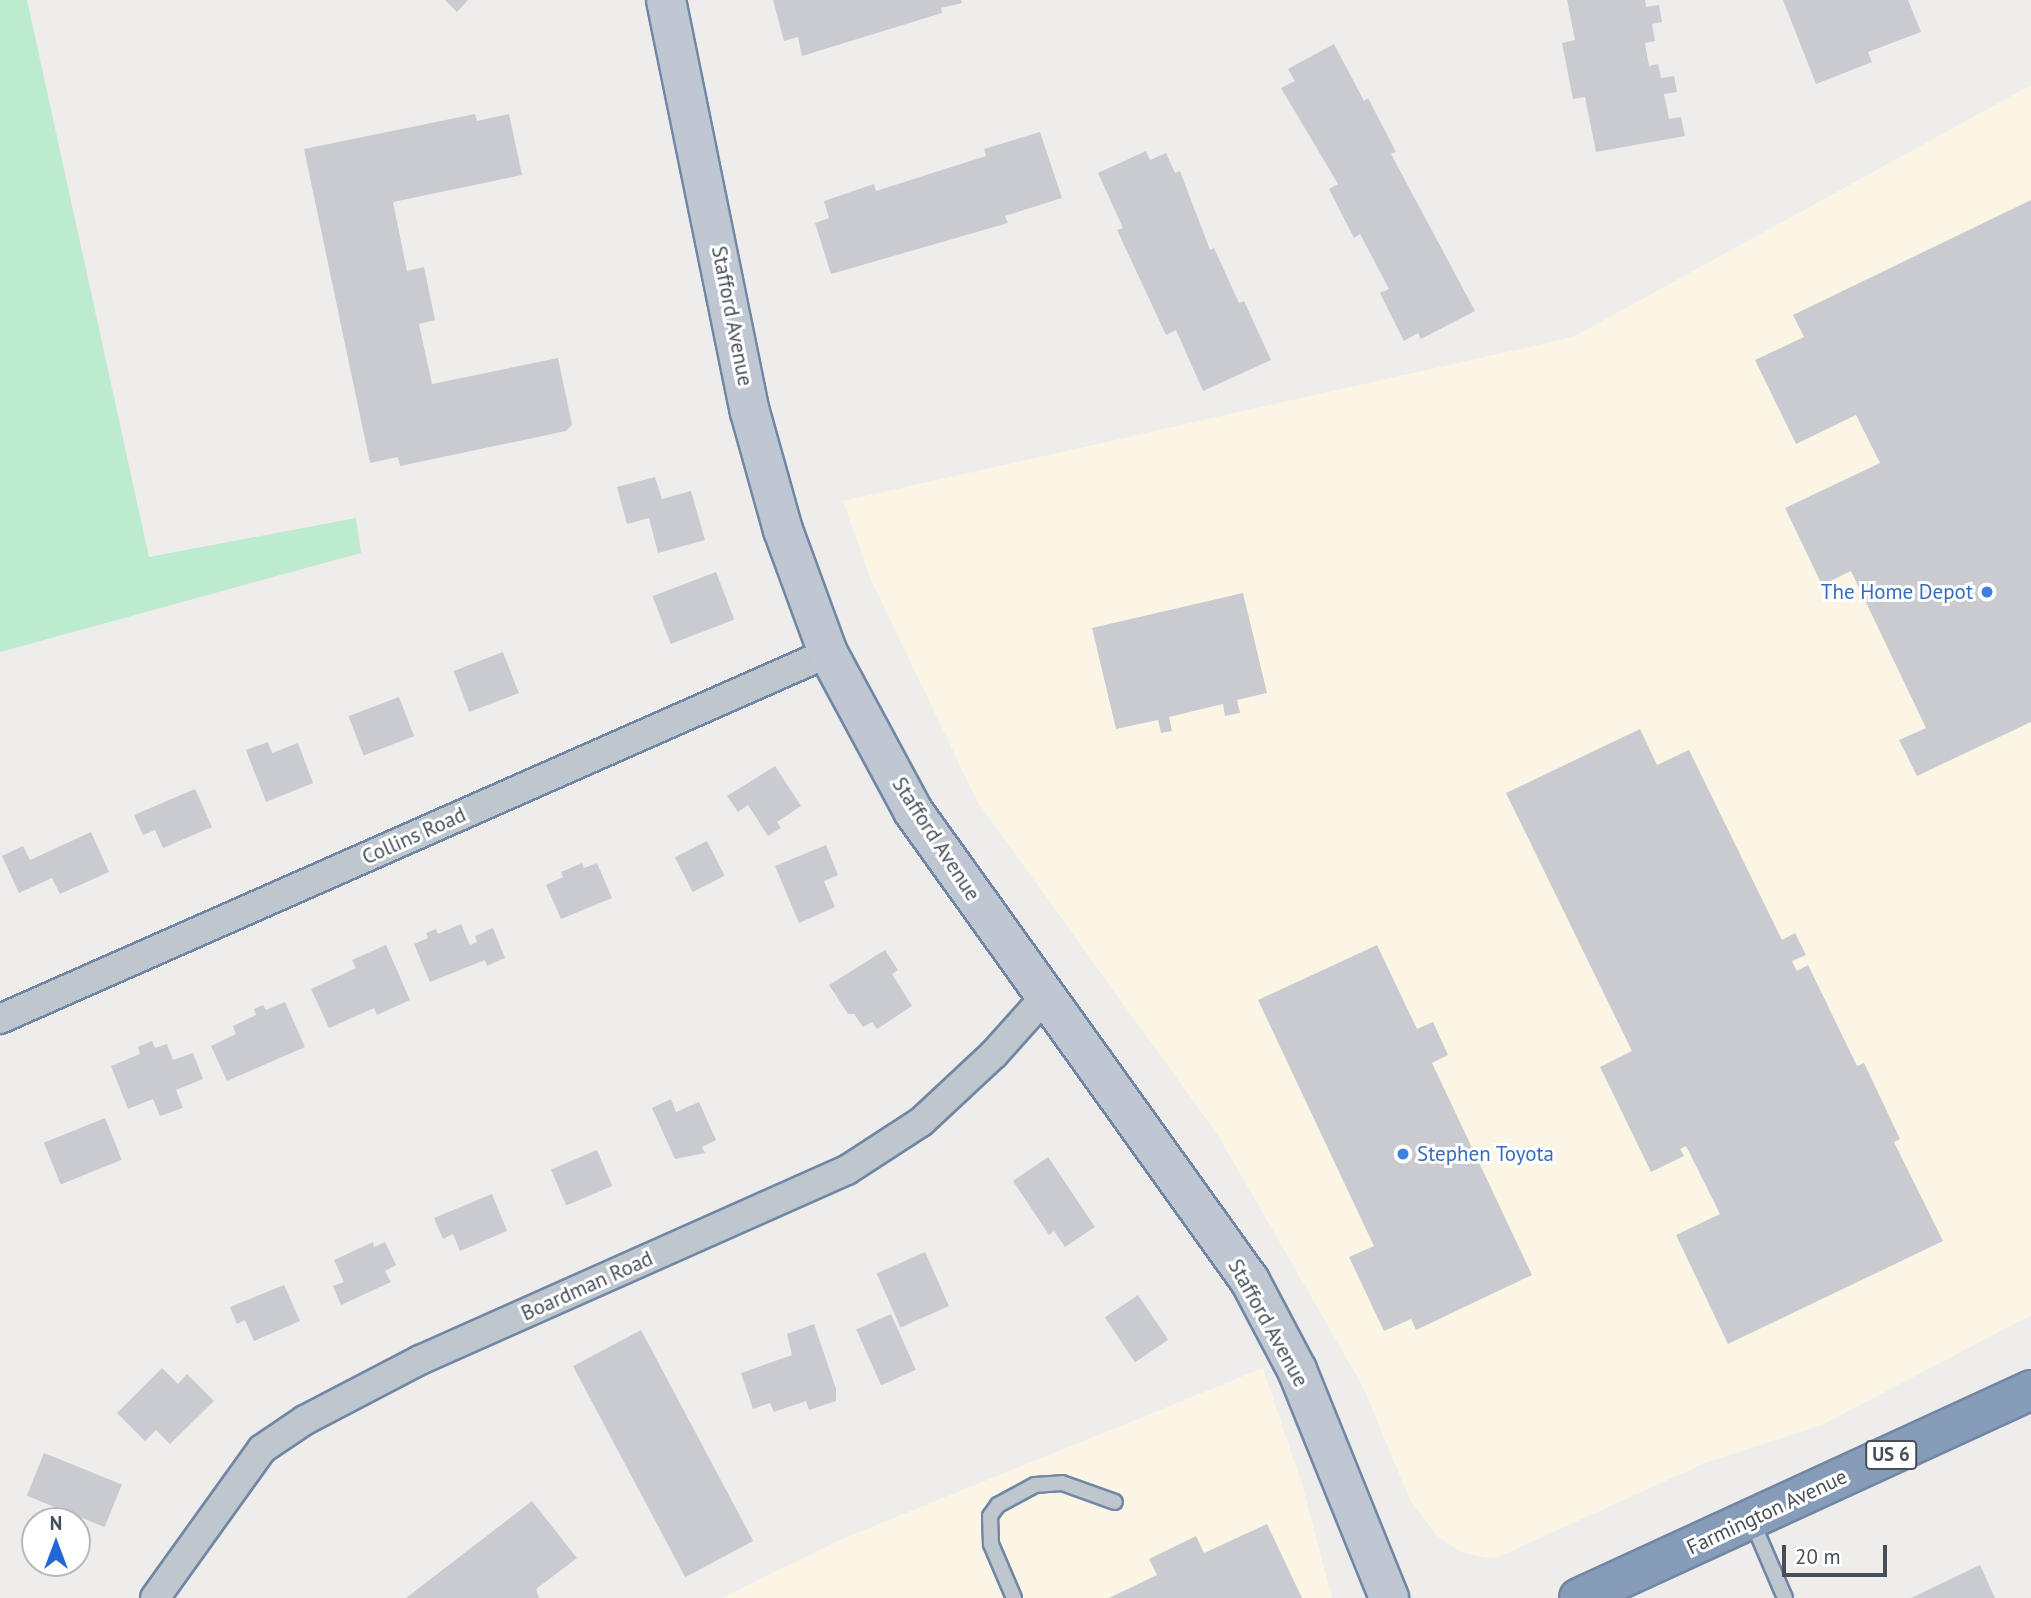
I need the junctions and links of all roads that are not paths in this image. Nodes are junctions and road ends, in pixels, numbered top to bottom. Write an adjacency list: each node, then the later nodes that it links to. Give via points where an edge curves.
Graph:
1 (666, 0): 2 (main road, Stafford Avenue, via 750,412 783,530)
2 (828, 653): 3 (main road, Stafford Avenue, via 913,811); 4 (street, Collins Road)
3 (1044, 998): 8 (street, Boardman Road, via 994,1054 921,1122 847,1170 420,1360 305,1420 262,1449); 10 (main road, Stafford Avenue, via 1250,1281 1302,1380)
4 (0, 1019)
5 (2031, 1390): 7 (highway, Farmington Avenue / US 6)
6 (1115, 1503): 9 (lane, via 1062,1483 1035,1485 998,1505 989,1516 991,1544)
7 (1751, 1520): 11 (highway, Farmington Avenue / US 6); 12 (lane)
8 (155, 1598)
9 (1014, 1598)
10 (1389, 1598)
11 (1579, 1598)
12 (1785, 1598)

